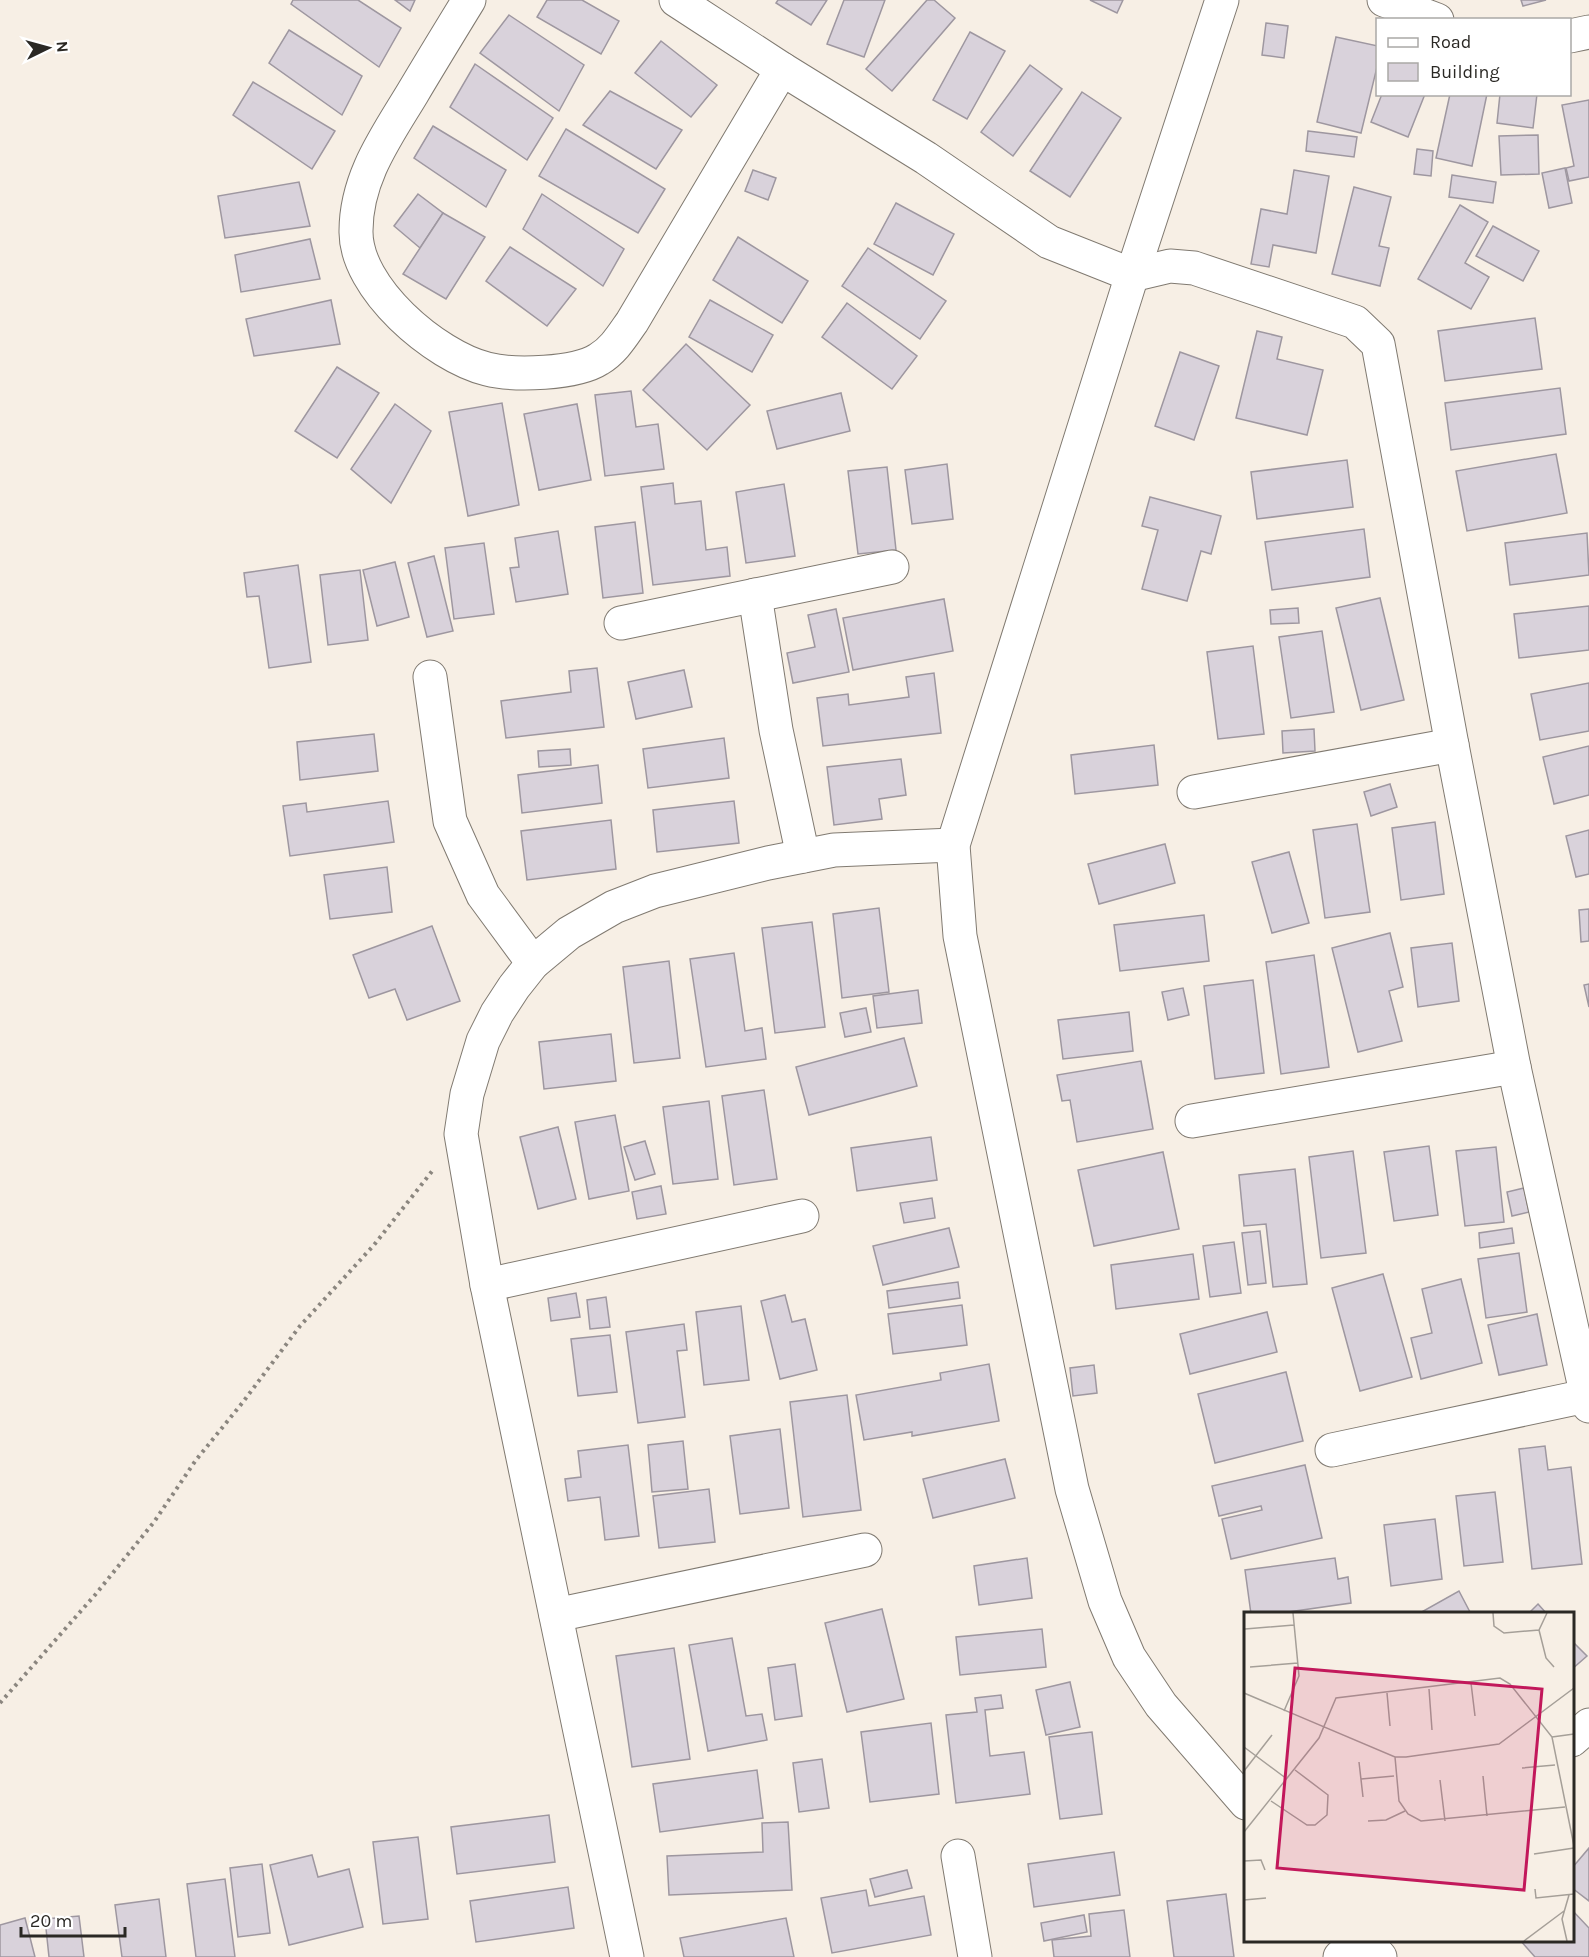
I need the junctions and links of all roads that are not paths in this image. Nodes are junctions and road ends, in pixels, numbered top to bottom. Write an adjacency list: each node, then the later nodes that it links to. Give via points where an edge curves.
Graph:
1 (469, 0): 9 (street, via 373,159 358,204 356,233 362,264 385,299 418,331 452,354 487,369 531,374 580,367 613,348)
2 (676, 0): 5 (street)
3 (1222, 0): 10 (street)
4 (1384, 0): 6 (street)
5 (709, 9): 9 (street)
6 (1432, 18)
7 (1589, 32): 8 (street)
8 (1571, 36)
9 (782, 69): 10 (street, via 926,158 1049,242)
10 (1132, 275): 15 (street, via 1170,266 1194,268 1355,322 1378,344); 17 (street)
11 (892, 567): 12 (street)
12 (755, 595): 13 (street); 18 (street, via 776,730)
13 (621, 623)
14 (430, 678): 19 (street, via 450,821 483,895)
15 (1452, 746): 16 (street); 20 (street)
16 (1194, 792)
17 (953, 845): 18 (street, via 834,850); 30 (street, via 960,936 1072,1489 1105,1601 1129,1657 1161,1705)
18 (804, 856): 19 (street, via 634,899 569,933)
19 (533, 963): 23 (street, via 497,1013 483,1041 467,1094 461,1134)
20 (1514, 1067): 21 (street); 24 (street)
21 (1192, 1121)
22 (802, 1216): 23 (street)
23 (487, 1285): 27 (street)
24 (1587, 1401): 25 (street)
25 (1332, 1450)
26 (865, 1550): 27 (street)
27 (556, 1615): 34 (street)
28 (1589, 1725): 29 (street)
29 (1574, 1738)
30 (1244, 1802)
31 (958, 1856): 35 (street)
32 (1357, 1942): 36 (street)
33 (1366, 1942): 37 (street)
34 (627, 1957)
35 (975, 1957)
36 (1340, 1957)
37 (1380, 1957)

